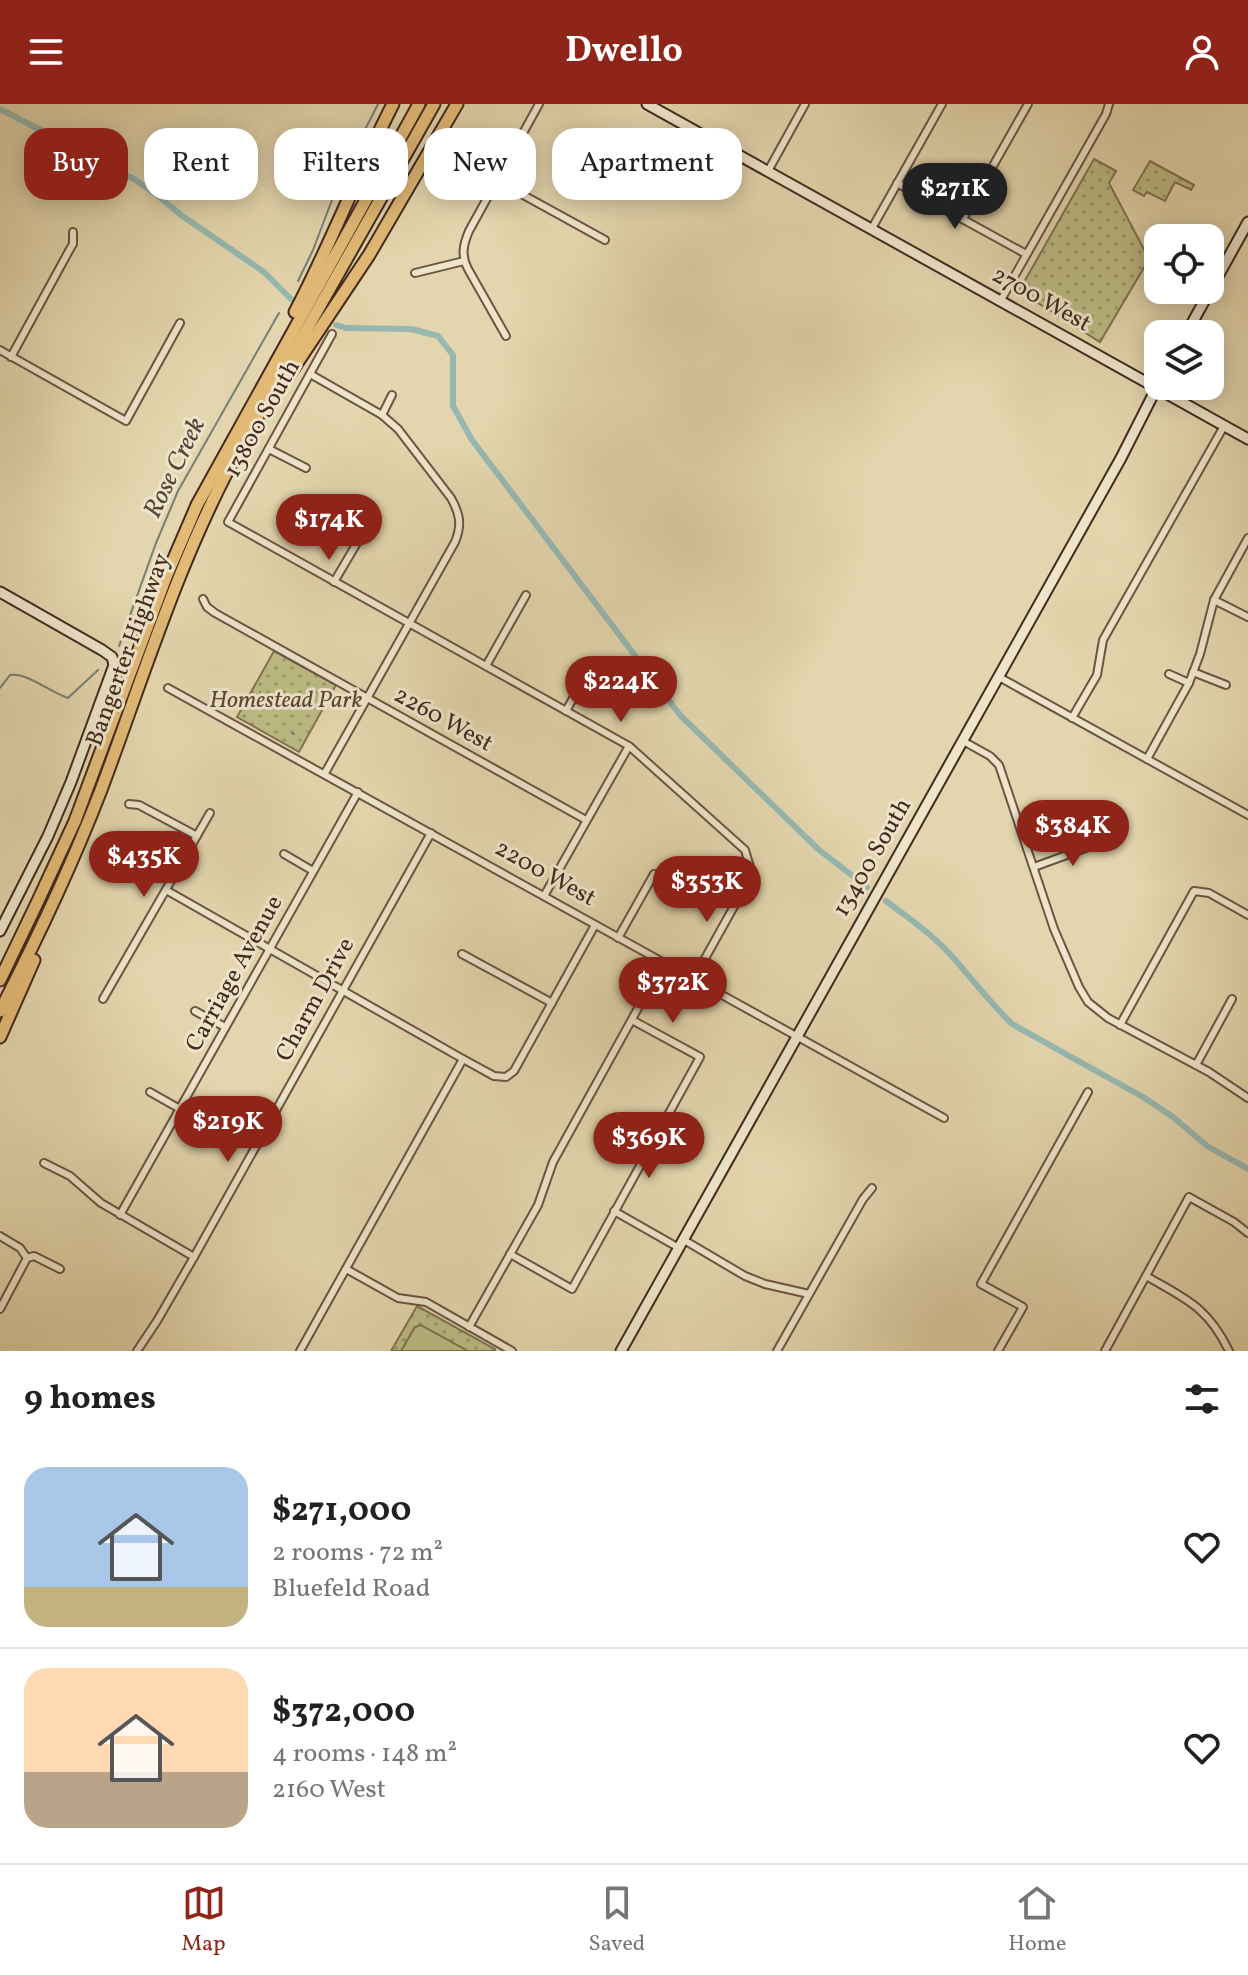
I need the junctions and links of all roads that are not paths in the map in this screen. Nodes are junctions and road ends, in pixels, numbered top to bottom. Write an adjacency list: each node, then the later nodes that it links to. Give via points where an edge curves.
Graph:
1 (393, 104): 36 (highway)
2 (419, 104): 36 (highway, Bangerter Highway)
3 (434, 104): 41 (highway, Bangerter Highway)
4 (457, 104): 41 (highway, via 369,255)
5 (539, 104): 11 (street)
6 (647, 104): 12 (street, 2700 West)
7 (805, 104): 12 (street)
8 (942, 104): 13 (street)
9 (1028, 104): 16 (street)
10 (1109, 104): 21 (street)
11 (525, 128)
12 (768, 171): 18 (street, 2700 West)
13 (897, 183): 16 (street); 18 (street)
14 (486, 200): 22 (street, via 466,238)
15 (532, 200): 20 (street)
16 (963, 219): 21 (street)
17 (1248, 222): 25 (street)
18 (871, 230): 24 (street, 2700 West)
19 (73, 232): 30 (street, via 73,244)
20 (605, 240)
21 (1026, 254): 24 (street)
22 (464, 261): 23 (street); 28 (street)
23 (415, 273)
24 (1001, 300): 32 (street, 2700 West)
25 (1194, 320)
26 (180, 323): 30 (street, via 126,421)
27 (332, 334): 31 (street, 13800 South)
28 (506, 336)
29 (0, 350): 30 (street)
30 (11, 357)
31 (310, 374): 37 (street); 40 (street, 13800 South)
32 (1144, 379)
33 (392, 395): 37 (street)
34 (1150, 400): 56 (street, 13400 South)
35 (1180, 400): 38 (street, 2700 West)
36 (247, 413): 82 (highway, Bangerter Highway, via 178,549 92,777)
37 (382, 415): 51 (street, via 451,498 460,520 455,542)
38 (1224, 426): 39 (street, 2700 West); 62 (street, via 1103,640 1097,675)
39 (1248, 439)
40 (269, 449): 42 (street); 45 (street, 13800 South, via 228,522)
41 (238, 451): 79 (highway, Bangerter Highway, via 183,564)
42 (306, 468)
43 (364, 531): 45 (street)
44 (1248, 538): 49 (street)
45 (334, 582): 51 (street)
46 (0, 592): 85 (street, via 112,657 114,665 48,836)
47 (526, 595): 52 (street)
48 (203, 599): 60 (street, 2260 West, via 215,613)
49 (1214, 600): 50 (street); 53 (street)
50 (1248, 617)
51 (409, 623): 52 (street); 60 (street)
52 (486, 666): 61 (street)
53 (1193, 672): 57 (street); 58 (street)
54 (1169, 674): 57 (street)
55 (586, 675): 61 (street)
56 (999, 677): 62 (street); 63 (street, 13400 South)
57 (1189, 683): 65 (street)
58 (1226, 685)
59 (168, 688): 66 (street, 2200 West)
60 (367, 699): 66 (street); 71 (street, 2260 West)
61 (566, 711): 64 (street)
62 (1072, 718): 65 (street)
63 (963, 741): 76 (street, via 999,765); 103 (street, 13400 South)
64 (629, 746): 71 (street); 92 (street, via 745,850 750,867 747,883)
65 (1147, 759): 70 (street)
66 (325, 773): 67 (street, 2200 West)
67 (358, 792): 72 (street, 2200 West); 77 (street, Carriage Avenue)
68 (129, 804): 73 (street)
69 (210, 813): 73 (street)
70 (1248, 815)
71 (586, 820): 81 (street)
72 (431, 833): 81 (street, 2200 West); 93 (street, Charm Drive)
73 (197, 836): 80 (street)
74 (1102, 842): 76 (street)
75 (284, 854): 77 (street)
76 (1034, 867): 100 (street, via 1083,995)
77 (313, 871): 87 (street, Carriage Avenue)
78 (654, 874): 86 (street)
79 (63, 881): 97 (highway, Bangerter Highway); 102 (highway)
80 (166, 890): 87 (street); 94 (street)
81 (544, 896): 84 (street, 2200 West)
82 (37, 903): 90 (highway); 91 (highway, Bangerter Highway)
83 (1248, 915): 100 (street, via 1209,893 1194,891)
84 (595, 925): 86 (street, 2200 West); 96 (street)
85 (0, 931)
86 (618, 938): 89 (street, 2200 West)
87 (269, 949): 93 (street); 101 (street, Carriage Avenue)
88 (462, 954): 96 (street)
89 (663, 963): 92 (street, 2200 West); 99 (street)
90 (0, 968)
91 (0, 980)
92 (693, 980): 103 (street, 2200 West)
93 (342, 990): 104 (street); 119 (street, Charm Drive)
94 (103, 999)
95 (1232, 999): 105 (street)
96 (552, 1003): 104 (street, via 506,1077)
97 (0, 1011)
98 (195, 1011): 101 (street)
99 (632, 1020): 113 (street, via 700,1057); 118 (street, via 553,1162 538,1205)
100 (1120, 1025): 105 (street)
101 (225, 1027): 109 (street, Carriage Avenue)
102 (0, 1037)
103 (796, 1037): 110 (street, 2200 West); 117 (street, 13400 South)
104 (463, 1059): 122 (street)
105 (1196, 1065): 108 (street)
106 (150, 1092): 109 (street)
107 (1088, 1092): 132 (street, via 981,1284 1023,1307)
108 (1248, 1098)
109 (180, 1109): 114 (street, Carriage Avenue)
110 (944, 1118)
111 (44, 1163): 114 (street)
112 (872, 1188): 124 (street)
113 (614, 1211): 117 (street); 118 (street, via 572,1289)
114 (120, 1215): 119 (street)
115 (1248, 1233): 123 (street, via 1189,1197)
116 (0, 1236): 120 (street)
117 (681, 1244): 124 (street, via 765,1284); 130 (street, 13400 South)
118 (510, 1254): 126 (street)
119 (194, 1257): 127 (street, Charm Drive)
120 (27, 1258): 121 (street, via 34,1256); 125 (street)
121 (60, 1269)
122 (346, 1269): 126 (street, via 398,1298 426,1302); 128 (street)
123 (1146, 1276): 133 (street); 134 (street, via 1203,1311)
124 (809, 1294): 131 (street)
125 (0, 1309)
126 (469, 1327): 129 (street)
127 (137, 1351)
128 (300, 1351)
129 (512, 1351)
130 (621, 1351)
131 (777, 1351)
132 (998, 1351)
133 (1105, 1351)
134 (1229, 1351)

